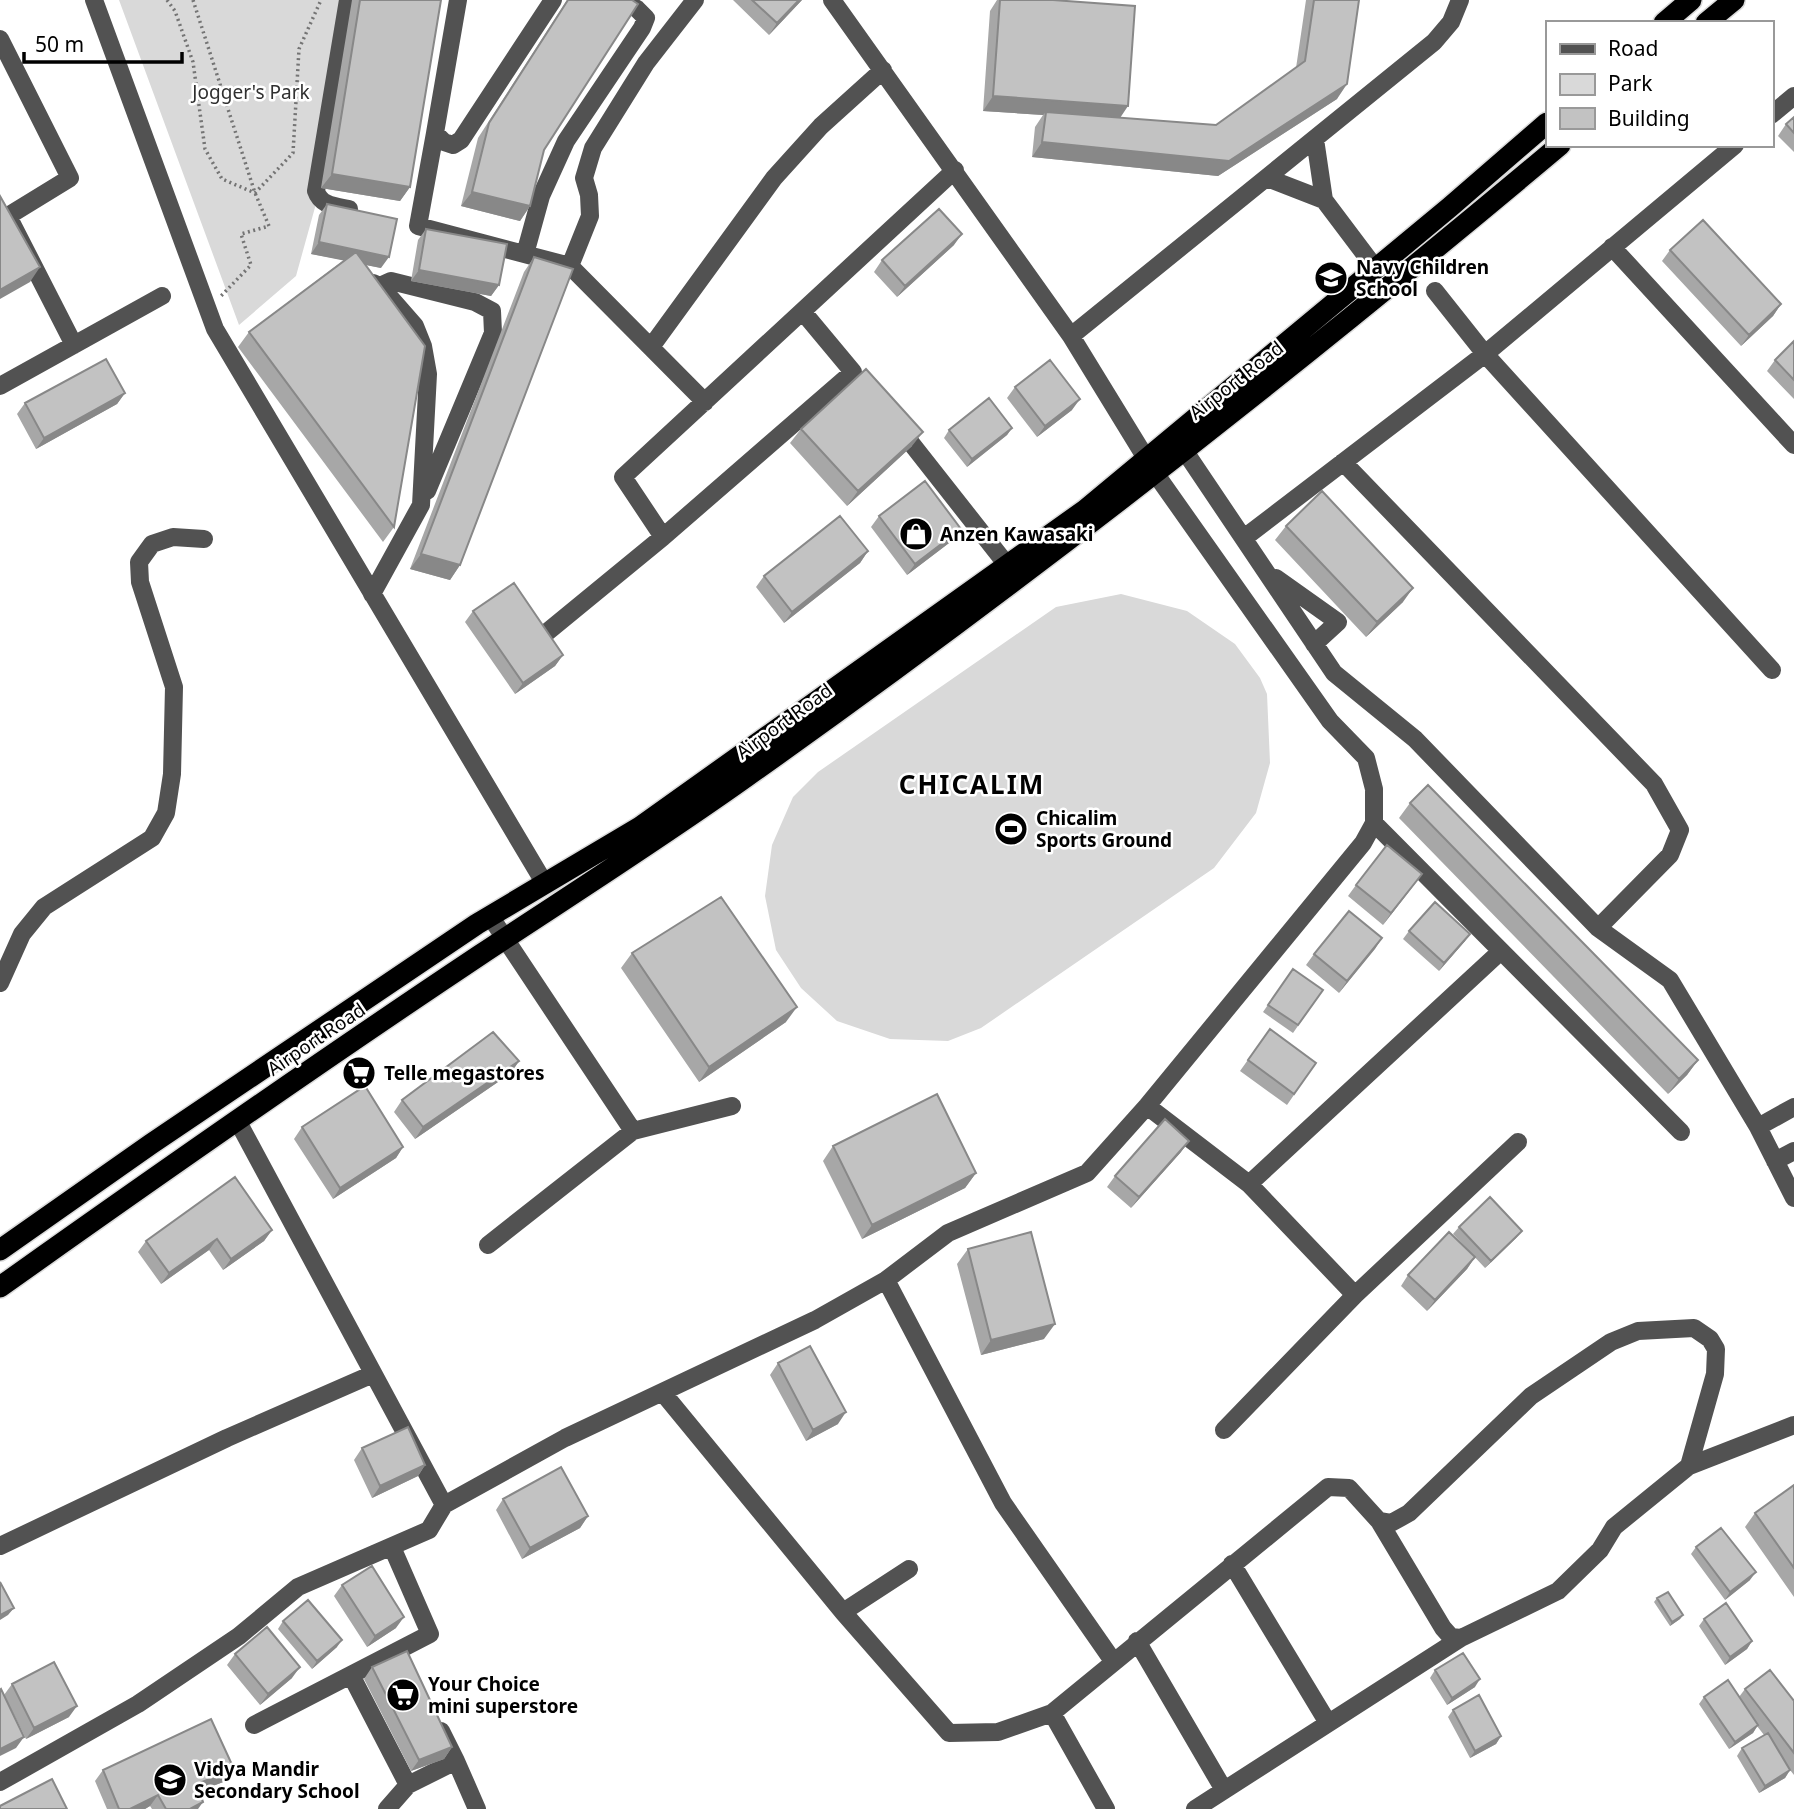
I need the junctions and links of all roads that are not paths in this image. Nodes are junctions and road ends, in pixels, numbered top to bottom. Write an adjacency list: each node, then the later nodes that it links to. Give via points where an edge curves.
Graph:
1 (94, 0): 52 (street, via 215,329)
2 (348, 0): 25 (street, via 316,191 324,204)
3 (458, 0): 18 (street)
4 (553, 0): 18 (street, via 461,141 453,145)
5 (622, 0): 27 (street, via 646,18 566,141 541,196)
6 (695, 0): 28 (street, via 646,63 593,148 583,177 590,216)
7 (832, 0): 14 (street)
8 (1460, 0): 19 (street, via 1451,22 1434,42)
9 (1691, 0): 11 (highway)
10 (1734, 0): 12 (highway)
11 (1666, 21)
12 (1708, 21)
13 (0, 39): 36 (street, via 70,178 8,216)
14 (883, 70): 22 (street); 37 (street, via 774,178)
15 (1794, 96): 16 (street)
16 (1773, 113)
17 (1546, 123): 29 (highway, Airport Road)
18 (435, 133): 27 (street, via 411,224)
19 (1315, 139): 23 (street); 24 (street)
20 (1558, 147): 43 (highway, Airport Road)
21 (1733, 147): 26 (street)
22 (955, 170): 34 (street); 35 (street)
23 (1267, 178): 24 (street); 35 (street)
24 (1324, 200): 29 (street)
25 (364, 213)
26 (1612, 247): 38 (street); 42 (street)
27 (525, 254): 28 (street)
28 (570, 266): 37 (street)
29 (1376, 269): 45 (highway, Airport Road)
30 (361, 278): 31 (street)
31 (380, 286): 46 (street, via 415,326 424,346 428,374); 46 (street, via 391,281 475,302 492,311 493,333)
32 (1435, 291): 38 (street)
33 (162, 296): 36 (street)
34 (803, 312): 40 (street); 47 (street, via 857,377)
35 (1071, 336): 45 (street)
36 (74, 345): 39 (street)
37 (651, 347): 40 (street)
38 (1485, 354): 44 (street); 55 (street)
39 (0, 386)
40 (705, 401): 47 (street, via 623,477)
41 (886, 412): 50 (street)
42 (1794, 445)
43 (1184, 450): 45 (highway, Airport Road); 48 (street)
44 (1343, 462): 48 (street); 59 (street, via 1654,784 1680,830 1670,855)
45 (1151, 466): 50 (highway, Airport Road); 56 (street, via 1330,722 1366,758 1374,789); 60 (highway, Airport Road, via 934,640 745,778)
46 (421, 505): 52 (street)
47 (663, 537): 53 (street)
48 (1244, 538): 51 (street)
49 (204, 539): 62 (street, via 173,537 152,544 139,562 140,582 174,687 172,774 166,813 152,838 44,907 22,934)
50 (1007, 565): 57 (highway, Airport Road, via 640,827)
51 (1266, 571): 54 (street); 54 (street, via 1338,622)
52 (372, 593): 57 (street)
53 (546, 633)
54 (1314, 644): 59 (street, via 1334,673 1415,739)
55 (1772, 670)
56 (1374, 823): 61 (street); 64 (street, via 1363,843)
57 (545, 884): 58 (highway, Airport Road)
58 (490, 916): 60 (street); 76 (highway, Airport Road)
59 (1598, 928): 67 (street, via 1670,980)
60 (505, 939): 66 (highway, Airport Road); 68 (street)
61 (1501, 951): 69 (street); 73 (street)
62 (0, 983)
63 (732, 1106): 68 (street)
64 (1147, 1106): 73 (street); 77 (street, via 1087,1173 948,1233)
65 (1794, 1107): 67 (street)
66 (237, 1120): 78 (highway, Airport Road); 80 (street)
67 (1758, 1127): 72 (street)
68 (632, 1131): 75 (street)
69 (1681, 1132)
70 (1518, 1142): 79 (street)
71 (1794, 1151): 72 (street)
72 (1775, 1161): 74 (street)
73 (1249, 1184): 79 (street)
74 (1794, 1198)
75 (488, 1245)
76 (0, 1250)
77 (886, 1280): 81 (street, via 815,1320); 94 (street, via 1003,1503)
78 (0, 1287)
79 (1355, 1295): 82 (street)
80 (373, 1374): 85 (street); 87 (street)
81 (663, 1393): 85 (street, via 565,1438); 91 (street)
82 (1224, 1430)
83 (1791, 1432): 84 (street)
84 (1689, 1466): 86 (street, via 1715,1374 1716,1349 1694,1328 1638,1331 1611,1342 1531,1396 1409,1513 1391,1522); 92 (street, via 1614,1527 1600,1550 1558,1591)
85 (444, 1505): 88 (street, via 429,1530)
86 (1379, 1521): 89 (street, via 1349,1488 1328,1487); 92 (street, via 1443,1628 1451,1637)
87 (0, 1546)
88 (391, 1546): 95 (street, via 430,1634 403,1655); 101 (street, via 298,1587 239,1636 138,1704)
89 (1232, 1564): 93 (street); 98 (street)
90 (909, 1569): 91 (street)
91 (843, 1612): 97 (street, via 949,1733 998,1732)
92 (1461, 1638): 98 (street)
93 (1137, 1641): 94 (street); 103 (street)
94 (1113, 1661): 97 (street)
95 (351, 1675): 99 (street); 102 (street)
96 (431, 1711): 100 (street)
97 (1052, 1713): 106 (street)
98 (1328, 1723): 103 (street)
99 (254, 1725)
100 (456, 1761): 102 (street); 105 (street)
101 (0, 1782)
102 (408, 1785): 104 (street)
103 (1224, 1790): 107 (street)
104 (387, 1809)
105 (477, 1809)
106 (1106, 1809)
107 (1195, 1809)

